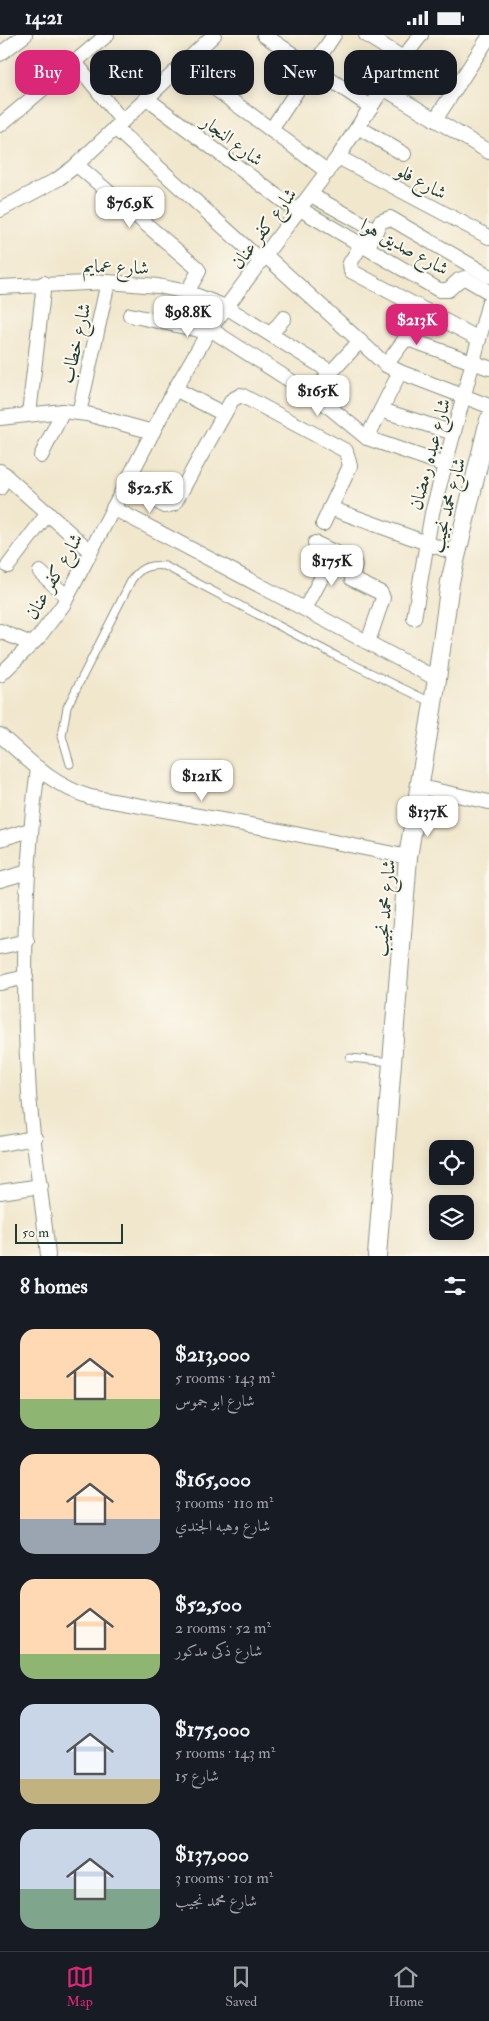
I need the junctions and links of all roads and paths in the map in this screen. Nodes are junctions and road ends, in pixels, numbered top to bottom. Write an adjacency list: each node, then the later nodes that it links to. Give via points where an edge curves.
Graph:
1 (25, 35): 14 (street)
2 (107, 35): 15 (street)
3 (214, 35): 9 (street)
4 (264, 35): 10 (street)
5 (334, 35): 11 (street)
6 (366, 35): 12 (street)
7 (421, 35): 13 (street, شارع كفر عنان)
8 (489, 37): 26 (street)
9 (197, 50)
10 (286, 50)
11 (324, 50)
12 (390, 50)
13 (409, 50)
14 (0, 54)
15 (80, 58)
16 (80, 69): 28 (street)
17 (171, 74): 24 (street)
18 (334, 82): 25 (street)
19 (36, 95): 27 (street)
20 (224, 95): 30 (street)
21 (295, 95): 30 (street)
22 (379, 95): 25 (street, شارع كفر عنان)
23 (394, 95): 26 (street)
24 (146, 98): 28 (street); 38 (street, شارع النجار)
25 (371, 107): 29 (street, شارع كفر عنان)
26 (435, 120): 31 (street)
27 (0, 125)
28 (119, 125): 34 (street); 42 (street)
29 (358, 127): 32 (street); 33 (street, شارع كفر عنان)
30 (271, 130): 35 (street)
31 (489, 152)
32 (404, 154)
33 (338, 157): 35 (street, شارع كفر عنان); 40 (street, شارع فلو)
34 (77, 165): 37 (street, via 58,179); 47 (street, via 200,271)
35 (328, 172): 36 (street, شارع كفر عنان)
36 (312, 195): 38 (street, شارع كفر عنان); 39 (street)
37 (0, 210)
38 (299, 211): 41 (street, شارع صديق هوا); 42 (street, شارع كفر عنان)
39 (376, 231): 41 (street); 43 (street, via 380,222 390,219)
40 (489, 237)
41 (365, 245): 48 (street, شارع صديق هوا, via 444,292 465,279); 51 (street, via 350,263 351,271)
42 (263, 258): 50 (street, شارع كفر عنان); 58 (street)
43 (489, 276)
44 (108, 282): 45 (street, شارع عمايم); 47 (street, شارع عمايم); 70 (street, شارع خطاب)
45 (44, 283): 46 (street, شارع عمايم); 71 (street)
46 (0, 287)
47 (187, 292): 50 (street, شارع عمايم)
48 (489, 292)
49 (489, 302): 57 (street, شارع عبده رمضان)
50 (226, 307): 54 (street, شارع كفر عنان); 55 (street, شارع عمايم)
51 (426, 311): 56 (street); 57 (street)
52 (130, 315): 54 (street)
53 (284, 317): 55 (street)
54 (209, 330): 64 (street, شارع كفر عنان); 65 (street)
55 (271, 334): 62 (street, شارع عمايم)
56 (406, 338): 59 (street); 60 (street)
57 (479, 339): 59 (street, شارع عبده رمضان)
58 (360, 341): 60 (street); 62 (street)
59 (473, 362): 61 (street); 66 (street, شارع عبده رمضان)
60 (386, 365): 63 (street)
61 (489, 368)
62 (332, 372): 65 (street)
63 (400, 372): 66 (street); 68 (street)
64 (175, 389): 72 (street); 75 (street, شارع كفر عنان)
65 (311, 394): 77 (street)
66 (464, 396): 67 (street); 76 (street, شارع عبده رمضان)
67 (489, 406)
68 (381, 410): 76 (street); 77 (street)
69 (63, 411): 70 (street); 71 (street); 78 (street)
70 (79, 413): 75 (street)
71 (29, 414): 73 (street)
72 (224, 414): 81 (street, via 174,504 165,506); 84 (street, via 234,398 241,395 346,451 350,467)
73 (0, 417)
74 (489, 420): 91 (street, شارع محمد نجيب)
75 (153, 432): 81 (street, شارع كفر عنان)
76 (454, 433): 79 (street, شارع عبده رمضان)
77 (367, 438): 79 (street)
78 (41, 456)
79 (445, 465): 88 (street, شارع عبده رمضان)
80 (2, 473): 82 (street); 85 (street)
81 (125, 484): 83 (street, شارع كفر عنان)
82 (0, 488)
83 (113, 508): 89 (street, شارع كفر عنان); 95 (street)
84 (330, 508): 86 (street); 88 (street)
85 (48, 513): 89 (street); 92 (street)
86 (322, 524)
87 (315, 543): 90 (street)
88 (427, 543): 91 (street); 96 (street, شارع عبده رمضان)
89 (90, 551): 94 (street, شارع كفر عنان)
90 (335, 552): 95 (street); 98 (street, via 354,562 353,579 379,591 382,596)
91 (457, 554): 101 (street, شارع محمد نجيب, via 450,581)
92 (8, 566)
93 (40, 572): 94 (street)
94 (67, 597): 99 (street, شارع كفر عنان)
95 (304, 609): 98 (street)
96 (414, 618)
97 (0, 631): 99 (street)
98 (368, 642): 101 (street)
99 (31, 645): 100 (street, شارع كفر عنان)
100 (2, 670)
101 (437, 679): 102 (street, شارع محمد نجيب)
102 (433, 704): 104 (lane, via 156,564 138,571 132,579 67,707 62,736); 106 (street, شارع محمد نجيب)
103 (0, 735): 105 (street)
104 (70, 764)
105 (38, 768): 108 (street); 110 (street, via 53,782 90,797)
106 (420, 787): 107 (street); 110 (street, شارع محمد نجيب)
107 (489, 802)
108 (30, 830): 109 (street); 111 (street)
109 (0, 839)
110 (408, 857): 118 (street, شارع محمد نجيب)
111 (28, 872): 112 (street); 113 (street)
112 (0, 880)
113 (27, 941): 114 (street); 115 (street)
114 (0, 947)
115 (26, 977): 116 (street); 119 (street, via 30,1095)
116 (0, 983)
117 (350, 1058): 118 (lane)
118 (393, 1062): 124 (street, شارع محمد نجيب)
119 (35, 1138): 120 (street); 121 (street)
120 (0, 1144)
121 (41, 1185): 122 (street); 123 (street)
122 (0, 1192)
123 (48, 1256)
124 (377, 1256)

